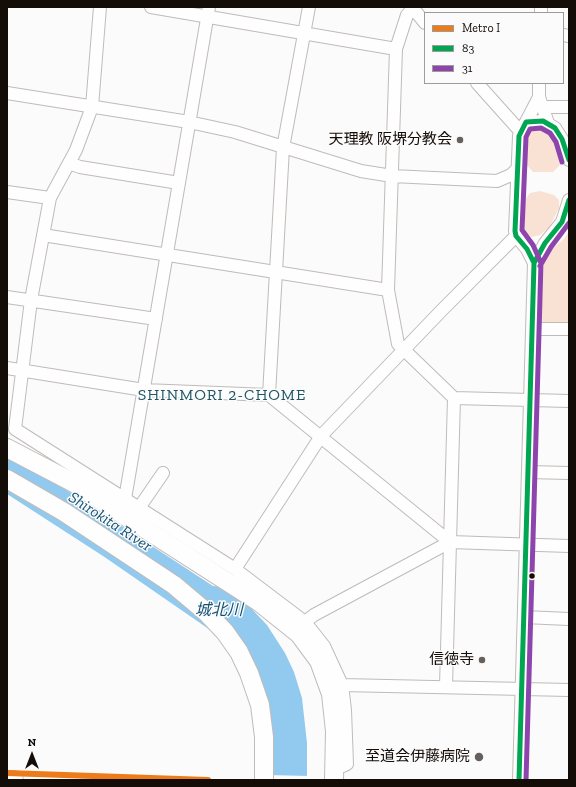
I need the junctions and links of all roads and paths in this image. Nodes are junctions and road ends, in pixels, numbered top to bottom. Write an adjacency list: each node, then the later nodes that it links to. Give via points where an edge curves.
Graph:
1 (100, 7): 13 (street)
2 (151, 7): 5 (street)
3 (309, 7): 7 (street)
4 (413, 7): 6 (street); 8 (street, via 407,15)
5 (208, 11): 7 (street); 15 (street)
6 (424, 22)
7 (304, 34): 8 (street); 18 (street)
8 (396, 49): 22 (street)
9 (478, 84): 17 (street)
10 (539, 84): 12 (street)
11 (7, 93): 13 (street)
12 (540, 102): 14 (street); 16 (street); 17 (street)
13 (92, 107): 15 (street); 20 (street)
14 (569, 108)
15 (189, 122): 18 (street, via 235,132); 23 (street)
16 (548, 123): 17 (street, via 537,120); 19 (street, via 562,139)
17 (523, 126): 21 (street)
18 (283, 148): 22 (street, via 360,171); 32 (street)
19 (569, 160)
20 (69, 163): 23 (street); 25 (street)
21 (517, 168): 22 (street, via 511,175 497,181); 28 (street)
22 (392, 176): 33 (street)
23 (179, 183): 30 (street)
24 (7, 192): 25 (street)
25 (50, 198): 27 (street)
26 (569, 200): 29 (street, via 562,222)
27 (43, 235): 30 (street); 35 (street)
28 (520, 240): 29 (street, via 533,246); 31 (street); 39 (street)
29 (545, 243): 31 (street)
30 (167, 254): 32 (street); 36 (street)
31 (534, 263): 37 (street)
32 (276, 272): 33 (street); 43 (street)
33 (388, 290): 39 (street, via 398,344)
34 (7, 297): 35 (street)
35 (31, 300): 36 (street); 41 (street)
36 (156, 319): 42 (street)
37 (532, 329): 38 (street); 45 (street)
38 (569, 329)
39 (404, 350): 44 (street); 47 (street)
40 (7, 368): 41 (street)
41 (22, 370): 42 (street); 53 (street, via 15,429)
42 (144, 390): 43 (street); 53 (street)
43 (269, 395): 47 (street)
44 (454, 398): 45 (street); 55 (street)
45 (530, 400): 46 (street); 49 (street)
46 (569, 401)
47 (321, 436): 55 (street); 58 (street)
48 (7, 448): 66 (highway, via 74,483 259,602 299,634 319,661 331,694)
49 (528, 472): 51 (street); 56 (street)
50 (163, 473): 54 (street)
51 (569, 473)
52 (7, 479): 69 (highway, via 64,512 174,584 225,632 249,673 260,705 264,737)
53 (125, 499): 54 (street)
54 (139, 508): 58 (street)
55 (450, 542): 56 (street); 61 (street); 63 (street)
56 (526, 544): 57 (street); 59 (street)
57 (569, 546)
58 (235, 569): 61 (street)
59 (524, 617): 60 (street); 64 (street)
60 (569, 619)
61 (305, 622): 62 (street, via 324,646)
62 (342, 685): 63 (street); 66 (street, via 347,764)
63 (446, 686): 64 (street)
64 (522, 689): 65 (street); 70 (street)
65 (569, 690)
66 (337, 773)
67 (7, 780): 68 (highway)
68 (14, 780)
69 (264, 780)
70 (519, 780)

